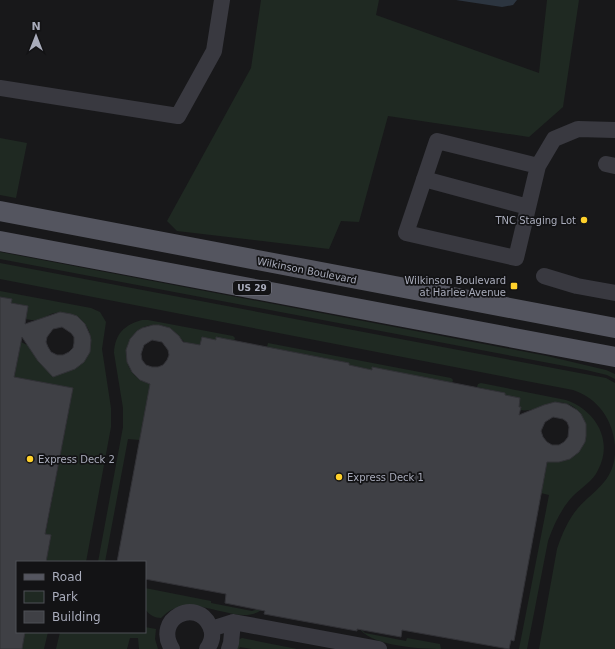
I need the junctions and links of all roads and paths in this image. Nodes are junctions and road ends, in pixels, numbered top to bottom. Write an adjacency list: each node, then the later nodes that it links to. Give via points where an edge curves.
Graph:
1 (222, 0): 2 (street, via 214,51 178,116)
2 (0, 88)
3 (615, 130): 4 (street, via 578,129 554,139)
4 (538, 166): 5 (street, via 437,141); 6 (street)
5 (424, 179): 6 (street); 6 (street, via 406,233 516,258)
6 (528, 208)
7 (0, 211): 9 (main road, Wilkinson Boulevard)
8 (0, 241): 11 (main road, US 29)
9 (212, 252): 11 (main road); 13 (main road, Wilkinson Boulevard)
10 (544, 276): 12 (street, via 577,286)
11 (208, 280): 14 (main road, US 29)
12 (615, 293)
13 (615, 328)
14 (568, 348): 15 (main road, US 29); 16 (main road)
15 (615, 357)
16 (615, 368)
17 (233, 622): 18 (street); 21 (street); 22 (street)
18 (211, 629): 19 (street, via 204,617 197,614 190,612 176,616 166,634 167,642); 20 (street, via 212,637)
19 (172, 649)
20 (207, 649)
21 (229, 649)
22 (379, 649)

